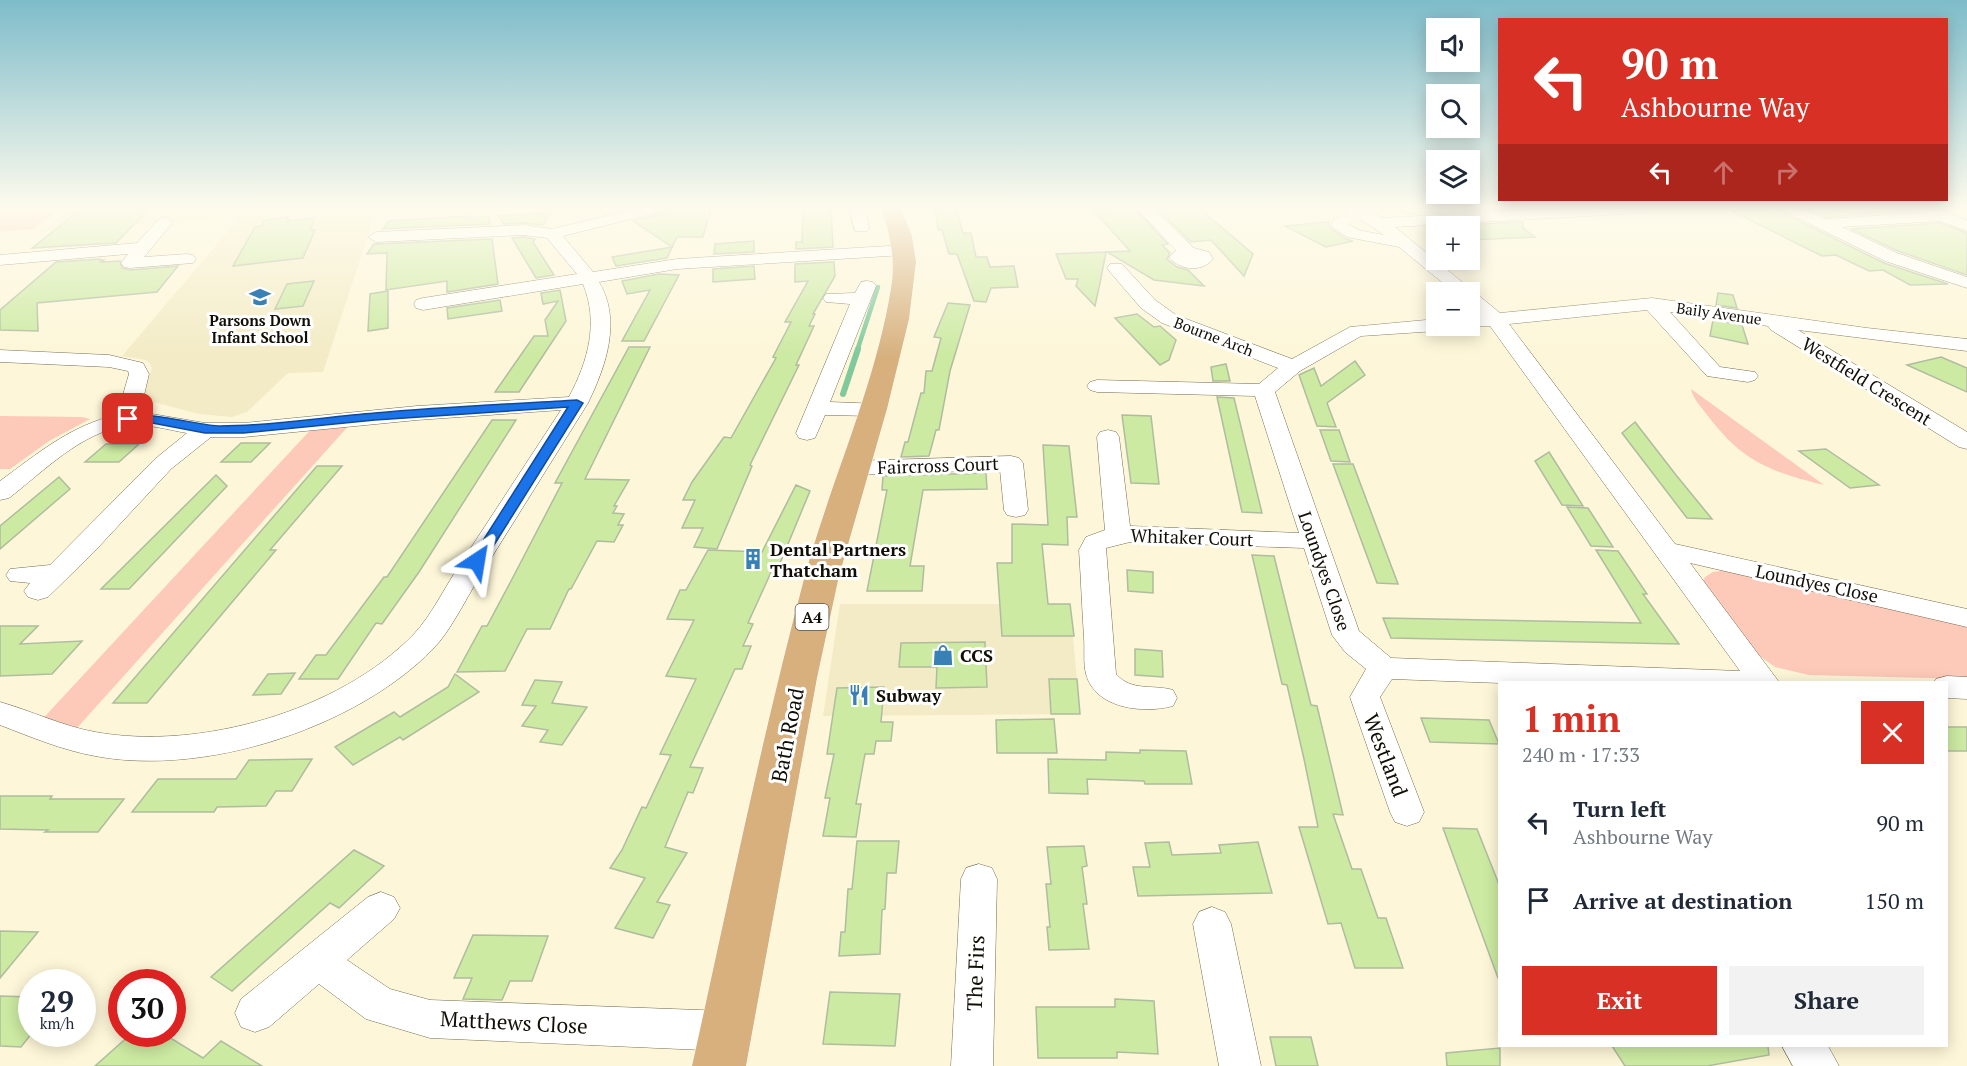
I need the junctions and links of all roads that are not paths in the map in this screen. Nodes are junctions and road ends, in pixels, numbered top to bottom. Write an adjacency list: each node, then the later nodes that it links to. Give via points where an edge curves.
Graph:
1 (24, 258): 2 (street); 10 (street); 12 (street)
2 (27, 258)
3 (135, 258): 9 (street, via 129,265)
4 (573, 258): 13 (street)
5 (772, 258): 13 (street, via 677,264)
6 (904, 258): 32 (main road, Bath Road / A4, via 897,320)
7 (1423, 258): 14 (street)
8 (1894, 258): 15 (street)
9 (187, 259)
10 (0, 260)
11 (1116, 268): 26 (street, Bourne Arch, via 1148,304 1169,319)
12 (0, 276)
13 (588, 278): 17 (street); 30 (street, via 601,316 600,344 592,375)
14 (1452, 282)
15 (1967, 283)
16 (832, 298): 31 (street, via 863,293)
17 (423, 304)
18 (1652, 304): 20 (street, Baily Avenue); 21 (street, Baily Avenue); 27 (street, via 1714,372)
19 (1480, 306): 20 (street)
20 (1496, 320): 22 (street, Baily Avenue); 43 (street)
21 (1768, 320): 24 (street, Baily Avenue); 37 (street, Westfield Crescent)
22 (1480, 321)
23 (1426, 325): 26 (street, via 1357,331)
24 (1967, 345)
25 (0, 356): 33 (street, via 136,367 139,374)
26 (1293, 367): 29 (street)
27 (1748, 376)
28 (1097, 386): 29 (street)
29 (1264, 390): 42 (street, Loundyes Close)
30 (577, 403): 34 (street); 52 (street, via 425,640 344,700 307,717 239,737 170,746 98,744 68,738)
31 (818, 408): 32 (street); 35 (street)
32 (873, 409): 38 (main road, Bath Road / A4)
33 (128, 419): 34 (street); 39 (street, via 101,425 69,441)
34 (205, 430): 44 (street, via 163,464 85,546)
35 (807, 433)
36 (1108, 437): 41 (street)
37 (1967, 442)
38 (854, 468): 40 (street, Faircross Court, via 1011,464); 60 (main road, Bath Road / A4, via 822,576 798,678)
39 (0, 493)
40 (1016, 510)
41 (1118, 535): 42 (street, Whitaker Court); 51 (street, Whitaker Court, via 1095,543 1092,550 1101,675 1109,689 1123,696)
42 (1314, 541): 46 (street, Loundyes Close, via 1346,635)
43 (1666, 550): 45 (street, Loundyes Close); 48 (street)
44 (37, 580)
45 (1967, 618)
46 (1384, 668): 47 (street); 53 (street, Westland, via 1365,697)
47 (1720, 681)
48 (1763, 681)
49 (1948, 687): 50 (street)
50 (1967, 688)
51 (1162, 698)
52 (0, 713)
53 (1407, 812)
54 (979, 879): 61 (street, The Firs)
55 (381, 908): 57 (street)
56 (1212, 924): 62 (street)
57 (318, 961): 58 (street); 60 (street, Matthews Close, via 381,1006 430,1019)
58 (255, 1013)
59 (1804, 1047): 63 (street)
60 (723, 1049)
61 (972, 1066)
62 (1240, 1066)
63 (1818, 1066)

